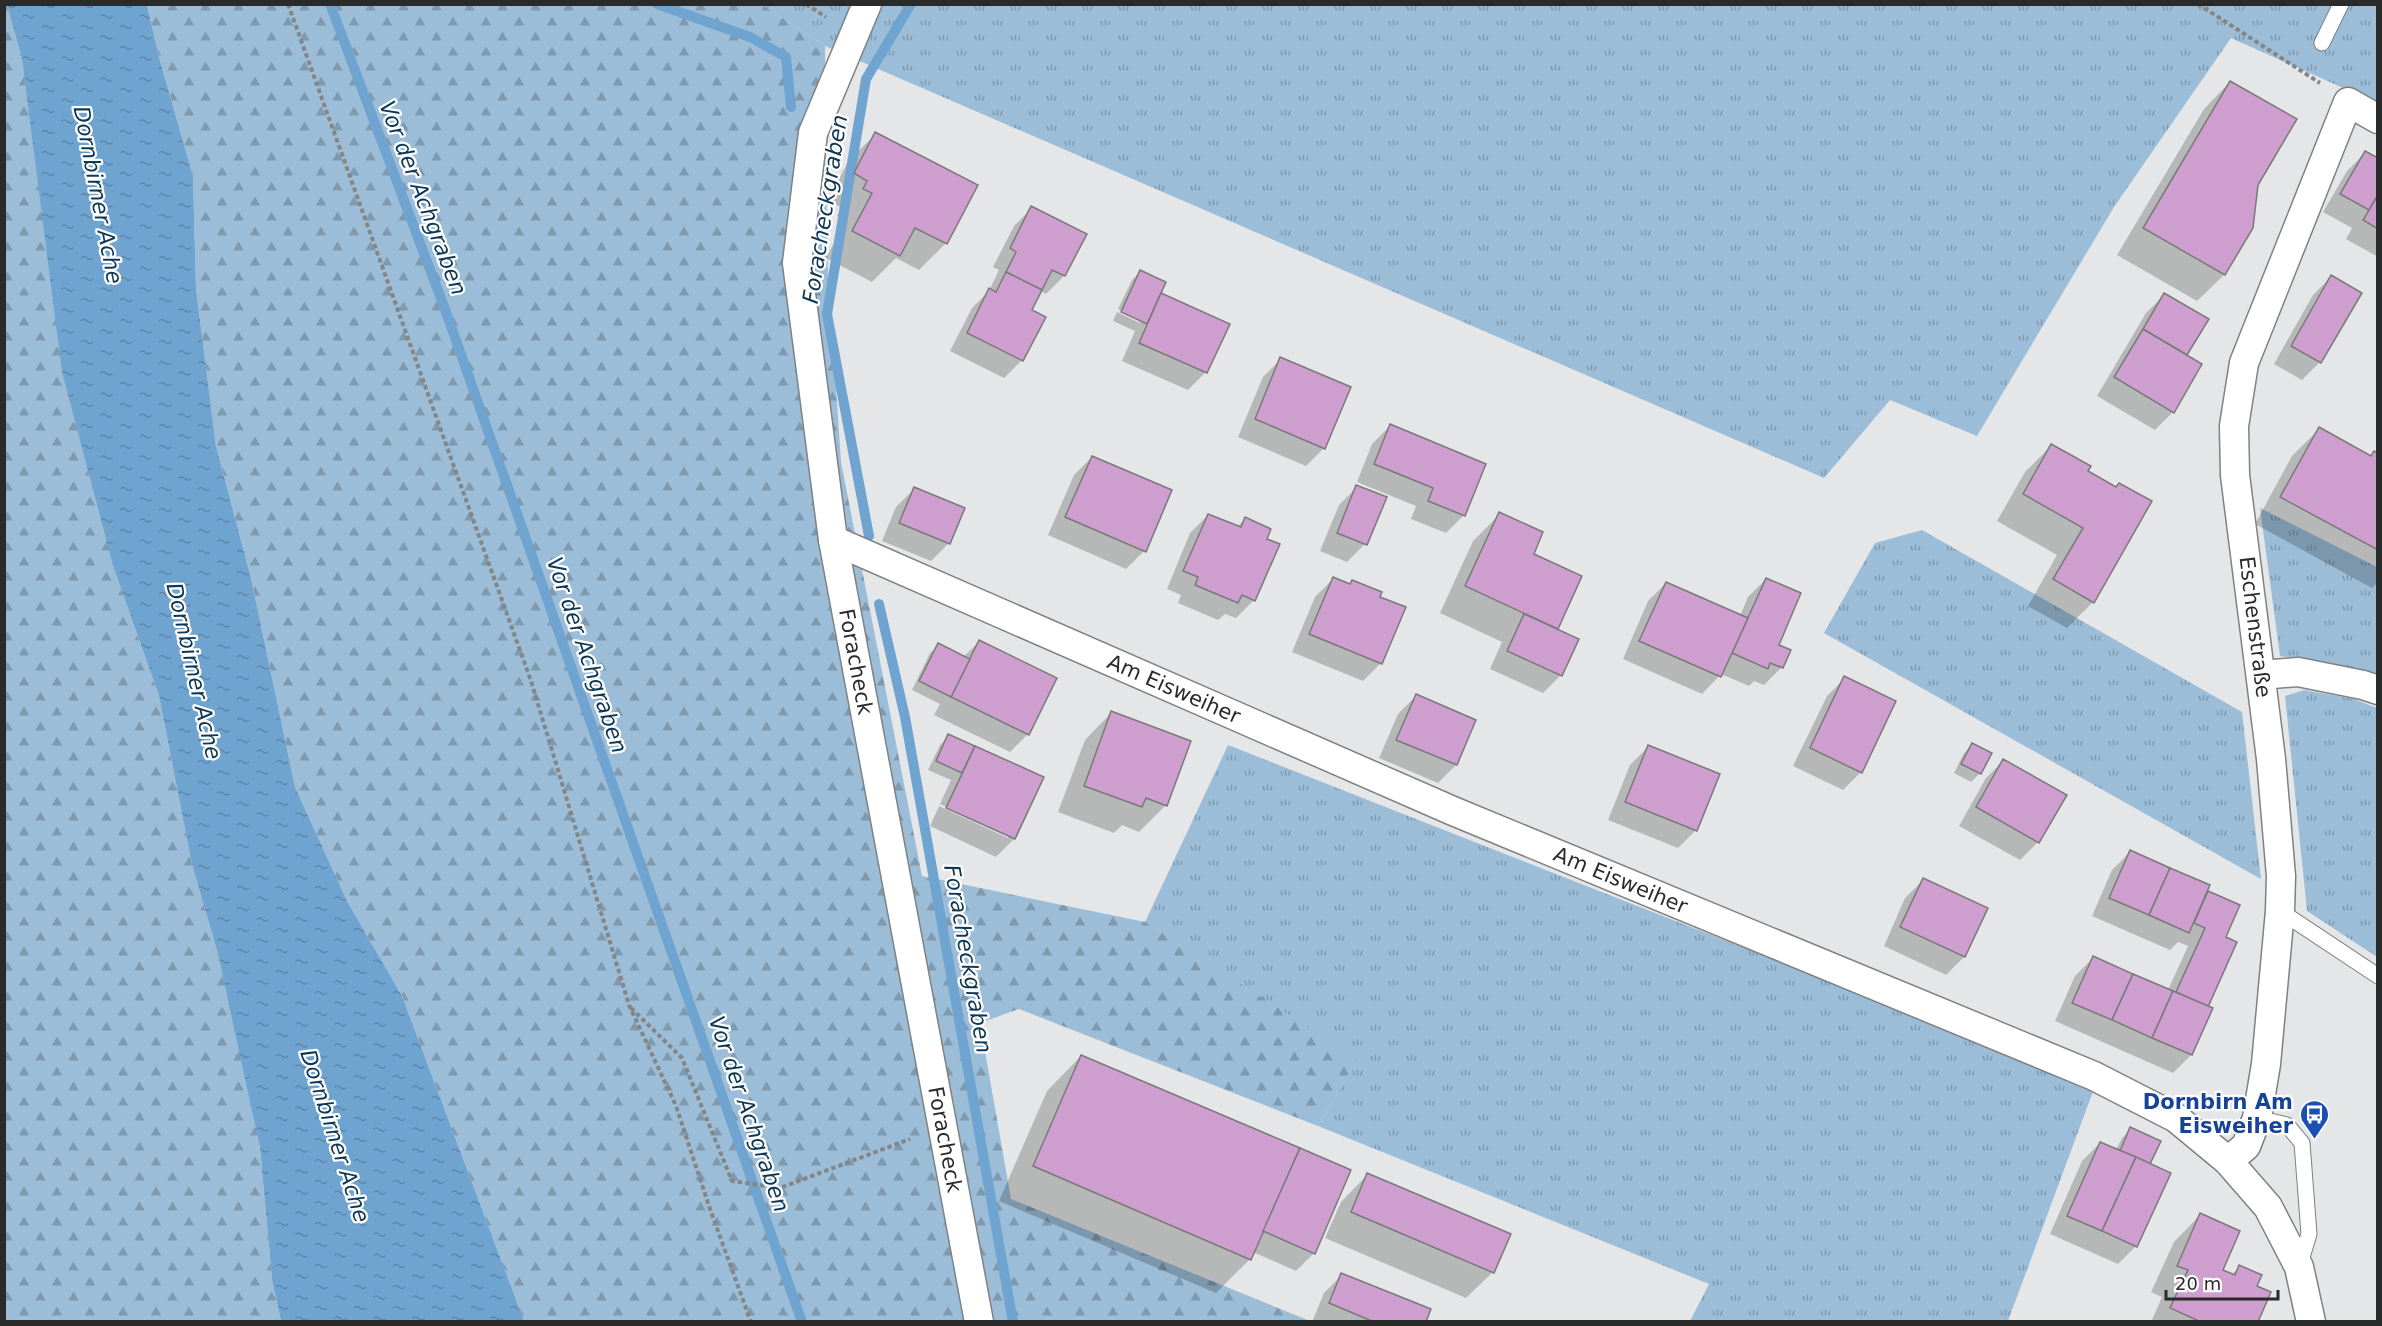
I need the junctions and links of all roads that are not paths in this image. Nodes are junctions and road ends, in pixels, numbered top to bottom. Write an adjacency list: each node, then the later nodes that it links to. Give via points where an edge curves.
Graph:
1 (867, 4): 5 (street, Foracheck, via 813,134 797,262)
2 (2341, 4): 3 (lane)
3 (2322, 43)
4 (2378, 119): 6 (street, Eschenstraße, via 2348,102 2244,363 2234,426 2235,475)
5 (834, 540): 11 (street, Am Eisweiher, via 1453,811 2094,1076 2176,1118); 13 (street, Foracheck)
6 (2261, 675): 7 (street, via 2298,672); 8 (street, Eschenstraße, via 2280,864)
7 (2378, 690)
8 (2280, 911): 9 (lane); 10 (street, Eschenstraße)
9 (2378, 976)
10 (2258, 1118): 11 (street, Eschenstraße, via 2246,1146); 12 (lane, via 2287,1125 2302,1143 2308,1234)
11 (2228, 1161): 12 (street, Am Eisweiher, via 2268,1207)
12 (2299, 1267): 14 (street, Am Eisweiher)
13 (979, 1322)
14 (2311, 1322)

